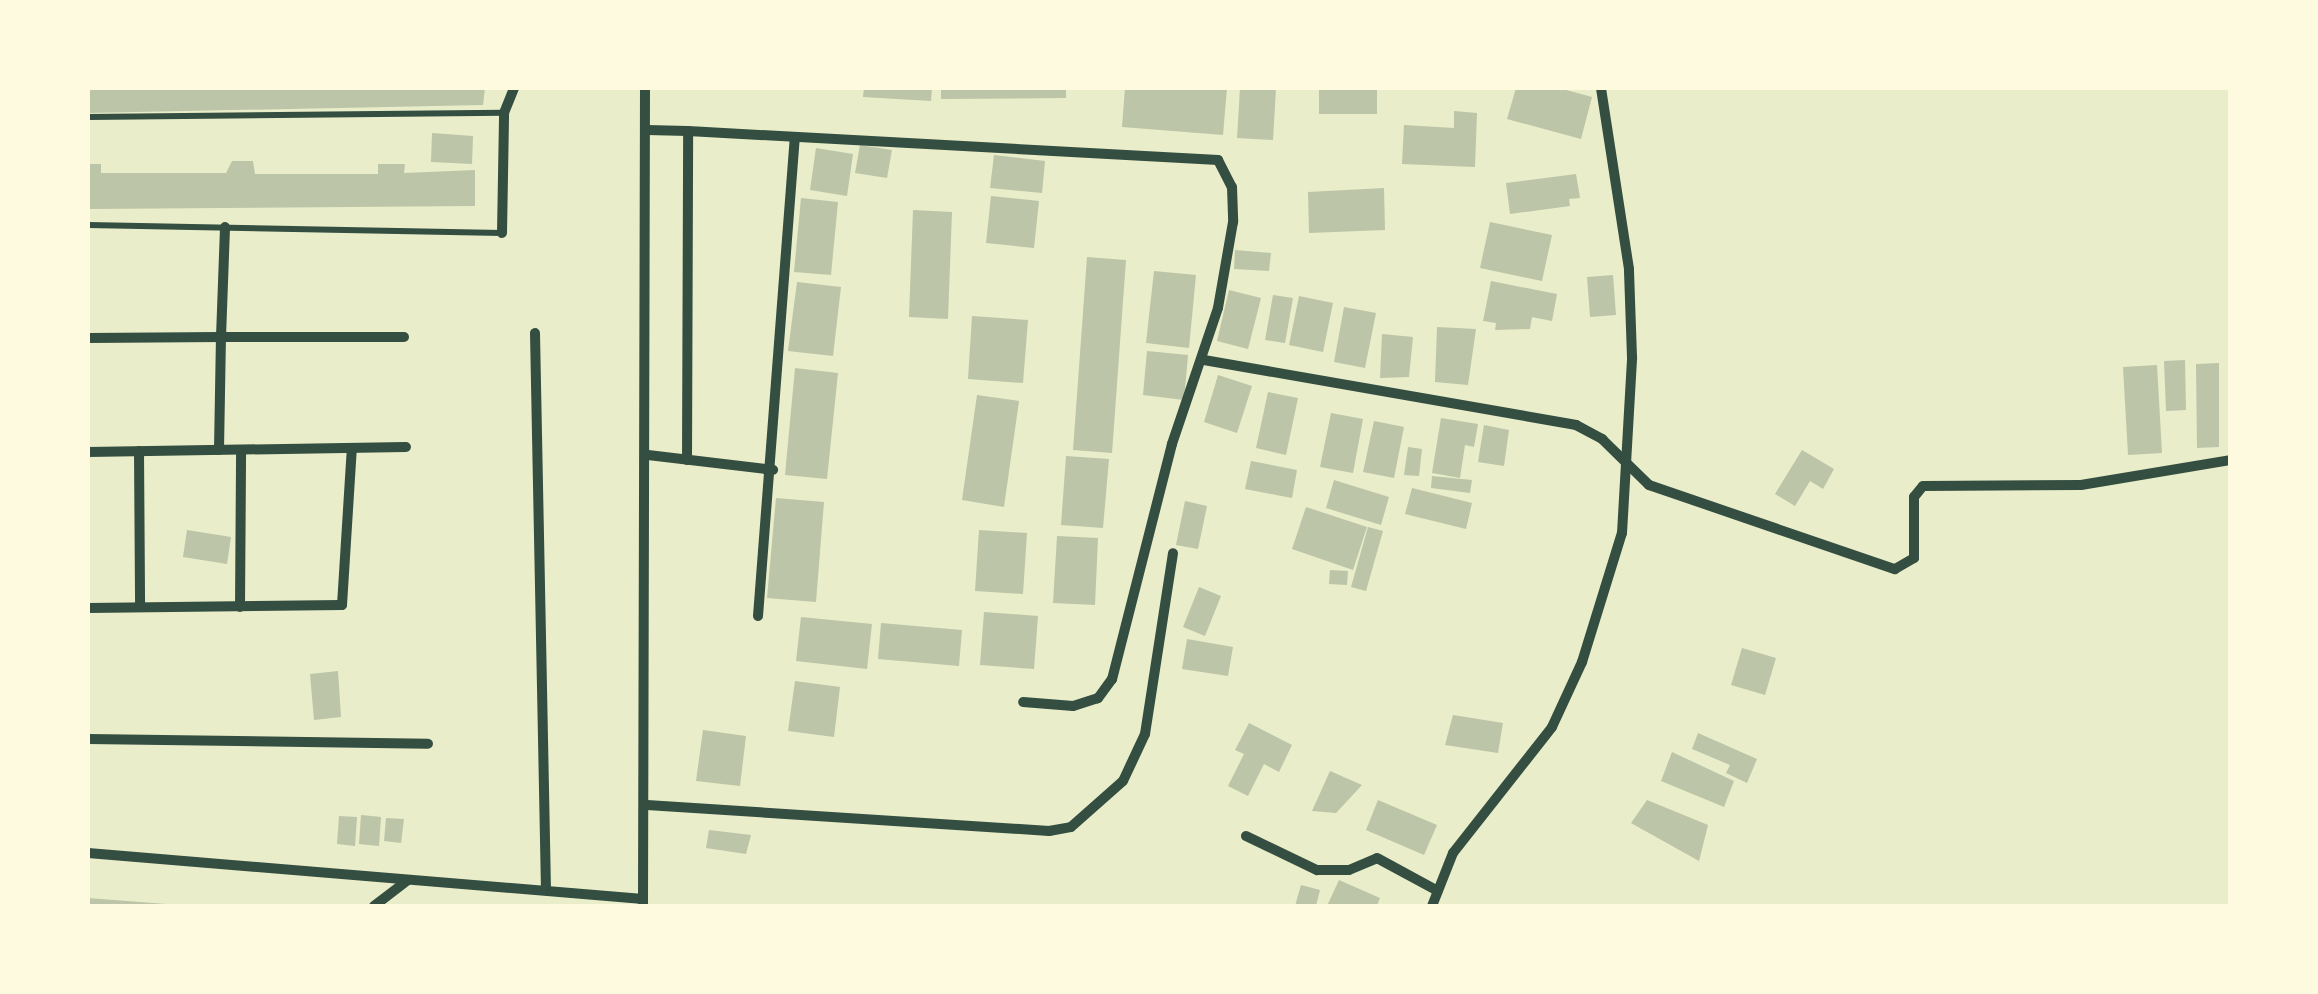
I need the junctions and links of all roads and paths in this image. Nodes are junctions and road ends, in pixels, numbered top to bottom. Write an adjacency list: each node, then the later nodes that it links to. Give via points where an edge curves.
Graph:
1 (514, 88): 4 (street)
2 (646, 88): 6 (street)
3 (1602, 88): 26 (street, via 1629,269)
4 (504, 113): 5 (lane); 11 (street)
5 (88, 118)
6 (646, 130): 7 (street); 23 (street)
7 (688, 131): 8 (street); 24 (street)
8 (795, 139): 16 (street, via 1218,160 1232,187 1234,222); 27 (street)
9 (88, 224): 10 (lane)
10 (224, 227): 11 (lane); 13 (street)
11 (502, 233)
12 (535, 333): 40 (street)
13 (221, 337): 14 (street); 15 (street); 19 (street)
14 (404, 337)
15 (88, 338)
16 (1204, 360): 26 (street, via 1576,425); 33 (street, via 1172,444 1112,679 1098,698 1073,706)
17 (352, 448): 18 (street); 20 (street); 29 (street, via 342,604)
18 (406, 448)
19 (219, 450): 20 (street); 22 (street)
20 (241, 450): 29 (street)
21 (88, 452): 22 (street)
22 (139, 452): 31 (street)
23 (648, 455): 24 (street); 36 (street)
24 (687, 460): 27 (street)
25 (2230, 460): 26 (street, via 2081,486 1923,486 1914,497 1914,558 1895,569 1658,488)
26 (1628, 465): 41 (street, via 1622,533 1582,662 1552,726 1452,853)
27 (773, 470): 32 (street)
28 (1173, 554): 36 (street, via 1146,734 1122,781 1071,827 1049,831)
29 (240, 607): 31 (street)
30 (88, 608): 31 (street)
31 (140, 608)
32 (758, 616)
33 (1023, 702)
34 (88, 739): 35 (street)
35 (428, 744)
36 (647, 804): 42 (street)
37 (1246, 836): 41 (street, via 1318,870 1350,870 1377,858)
38 (88, 853): 39 (street)
39 (409, 880): 40 (street); 43 (street)
40 (546, 890): 42 (street)
41 (1438, 892): 44 (street)
42 (643, 903)
43 (374, 906)
44 (1432, 906)

